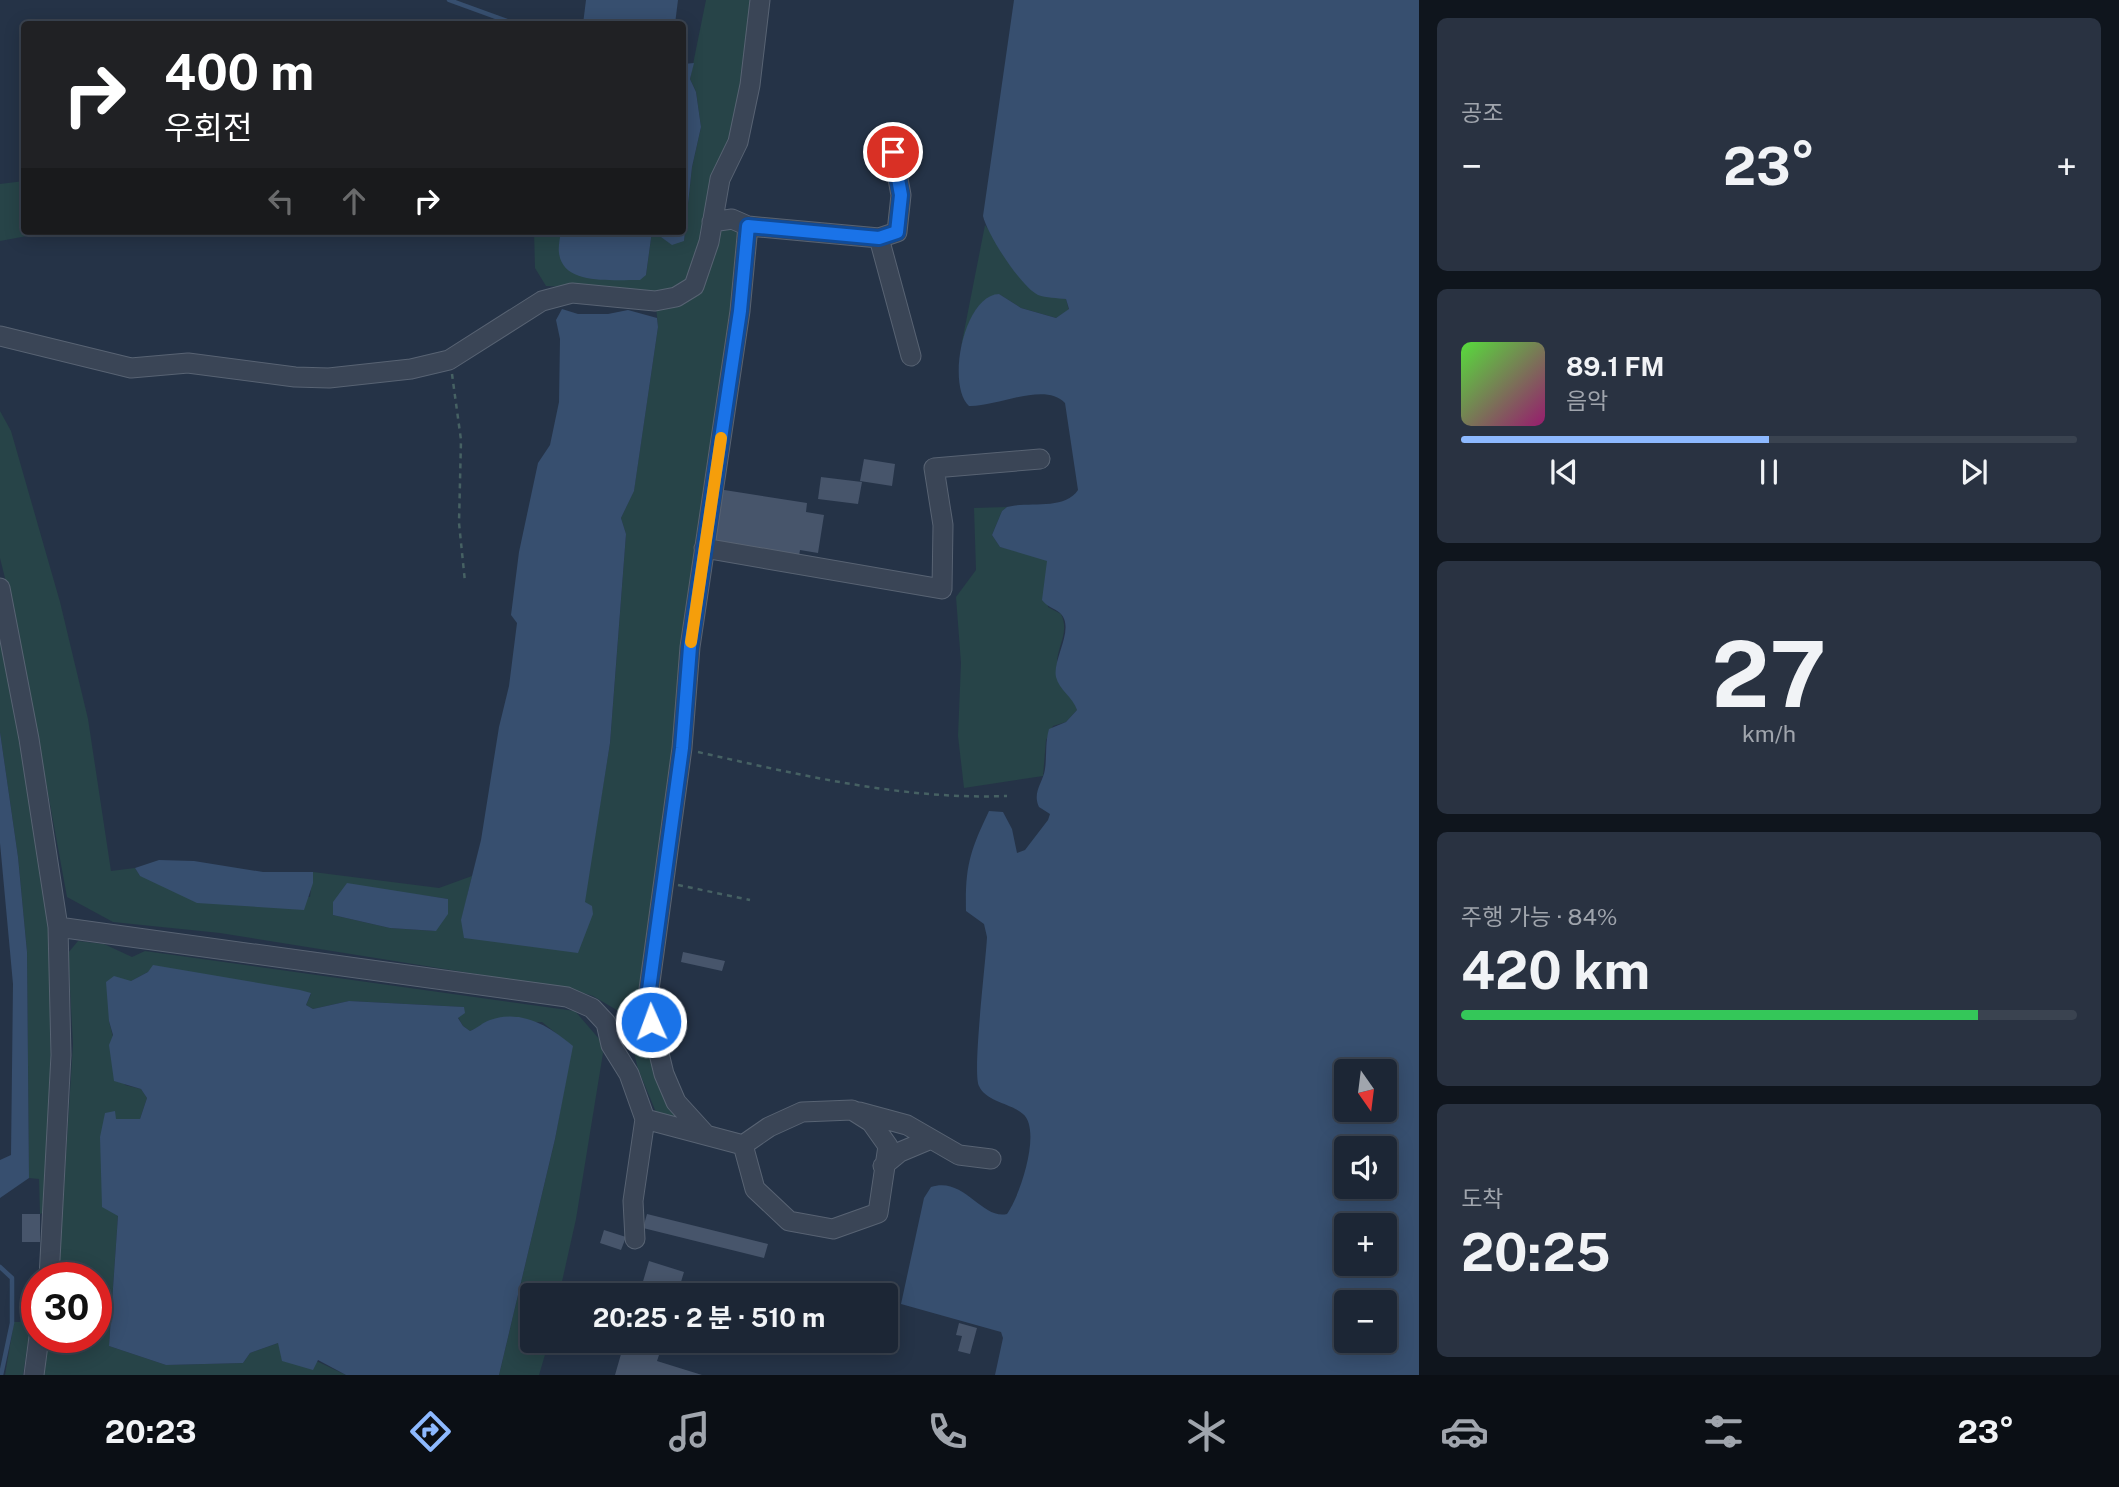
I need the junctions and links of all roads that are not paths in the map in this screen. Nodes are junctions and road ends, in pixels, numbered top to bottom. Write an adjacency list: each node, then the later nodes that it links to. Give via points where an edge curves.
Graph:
1 (760, 0): 3 (street, via 738,142 720,178)
2 (893, 152): 5 (street, via 901,195 897,232)
3 (712, 222): 4 (street, via 732,219); 6 (street, via 694,286 676,297 655,300 572,293 542,301 449,360 411,369 330,378 188,363 131,368)
4 (748, 226): 5 (street); 9 (street, via 740,311)
5 (879, 238): 7 (street)
6 (0, 336)
7 (911, 356)
8 (1040, 459): 9 (street, via 934,468 943,525 942,589)
9 (704, 548): 14 (street, via 647,1004 676,1102)
10 (0, 588): 11 (street)
11 (58, 927): 13 (street, via 568,997 592,1008 606,1023 611,1045 629,1074); 20 (street, via 61,1055)
12 (852, 1110): 15 (street, via 907,1125); 16 (street, via 802,1112 768,1127); 18 (street, via 871,1122 888,1146)
13 (645, 1119): 14 (street); 19 (street, via 633,1201)
14 (706, 1135): 16 (street)
15 (931, 1139): 17 (street, via 959,1155); 18 (street, via 900,1152)
16 (743, 1145): 18 (street, via 755,1189 789,1221 833,1230 878,1213)
17 (991, 1159)
18 (883, 1166)
19 (635, 1239)
20 (50, 1262)
21 (37, 1353): 22 (street)
22 (34, 1375)

